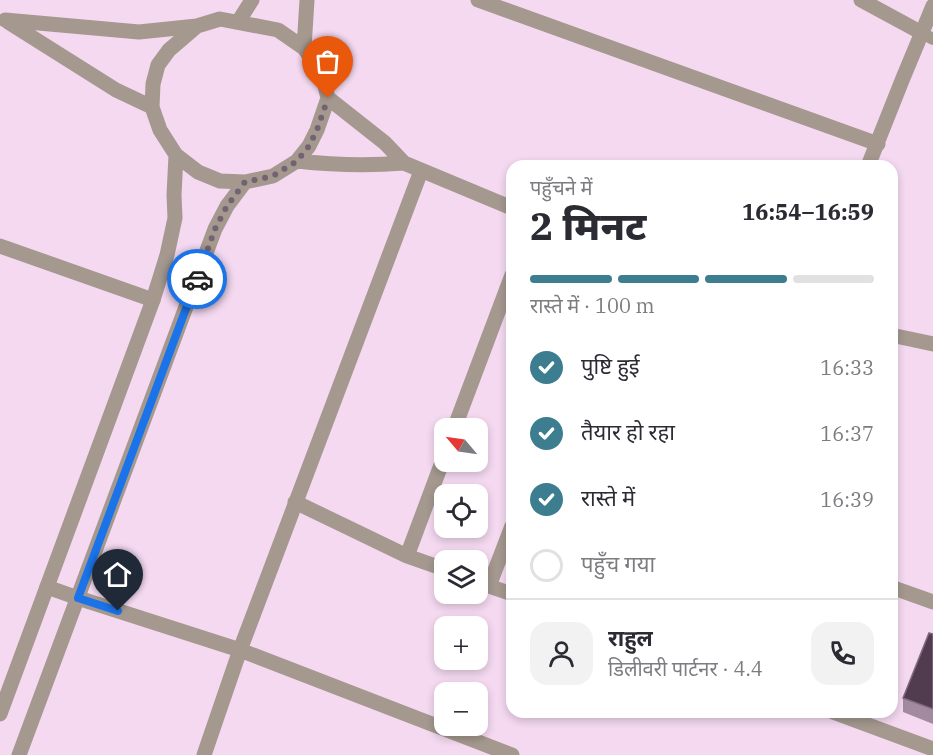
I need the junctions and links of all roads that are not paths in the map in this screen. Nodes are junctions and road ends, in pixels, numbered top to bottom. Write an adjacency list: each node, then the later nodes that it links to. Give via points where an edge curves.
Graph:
1 (252, 0): 8 (street)
2 (307, 0): 11 (street)
3 (478, 0): 5 (street)
4 (861, 0): 10 (street)
5 (496, 3): 14 (street)
6 (933, 6): 10 (street)
7 (3, 19): 9 (street, via 139,32); 13 (street, via 105,84)
8 (238, 22): 9 (street, via 219,19); 11 (street, via 278,30)
9 (197, 26): 13 (street, via 158,65)
10 (927, 36): 14 (street)
11 (304, 48): 12 (street, via 322,74)
12 (328, 98): 17 (street, via 317,130); 18 (street)
13 (152, 107): 15 (street, via 160,130)
14 (878, 144): 16 (street)
15 (176, 155): 20 (street, via 198,172 220,181); 24 (street, via 175,218)
16 (871, 160)
17 (297, 161): 18 (street); 20 (street, via 273,176)
18 (404, 163): 19 (street)
19 (421, 171): 21 (street); 29 (street)
20 (245, 182): 38 (street, via 215,229)
21 (506, 206)
22 (0, 246): 24 (street)
23 (506, 291): 27 (street)
24 (153, 300): 35 (street)
25 (898, 336): 26 (street)
26 (933, 344)
27 (458, 418)
28 (438, 472): 31 (street)
29 (295, 502): 31 (street); 40 (street)
30 (506, 538): 33 (street)
31 (407, 556): 32 (street)
32 (434, 565)
33 (488, 574)
34 (488, 586): 37 (street)
35 (47, 587): 38 (street); 41 (street)
36 (898, 590): 39 (street)
37 (506, 592)
38 (78, 598): 40 (street); 44 (street)
39 (933, 602)
40 (240, 650): 45 (street); 46 (street)
41 (0, 714)
42 (849, 718): 43 (street)
43 (933, 749)
44 (19, 755)
45 (204, 755)
46 (512, 755)

